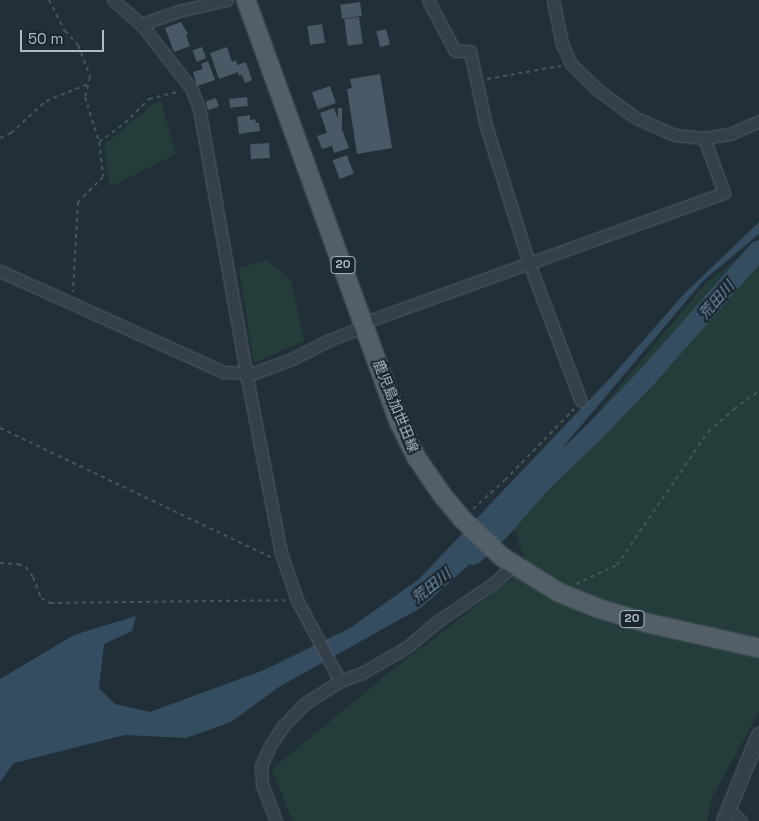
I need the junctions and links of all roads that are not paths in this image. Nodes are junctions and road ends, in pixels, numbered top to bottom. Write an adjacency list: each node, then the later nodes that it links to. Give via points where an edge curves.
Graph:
1 (112, 0): 6 (street)
2 (227, 0): 6 (street, via 187,8)
3 (246, 0): 11 (main road, 鹿児島加世田線 / 20)
4 (428, 0): 9 (street, via 455,51 470,51 486,126)
5 (553, 0): 8 (street, via 562,44 572,65 598,90 636,118 676,135)
6 (141, 24): 12 (street, via 191,88 203,122)
7 (759, 121): 8 (street, via 730,134)
8 (704, 138): 9 (street, via 724,193)
9 (529, 263): 11 (street, via 372,320); 13 (street)
10 (0, 272): 12 (street, via 224,372)
11 (365, 326): 12 (street, via 270,368); 14 (main road, 鹿児島加世田線 / 20, via 399,422 416,457 462,519)
12 (246, 373): 16 (street, via 284,564 297,600)
13 (581, 401)
14 (508, 561): 15 (main road, 鹿児島加世田線 / 20, via 558,592 600,609); 16 (street, via 494,583 438,620 407,647 362,673)
15 (759, 648)
16 (337, 676): 19 (street, via 283,726 261,766 262,785)
17 (758, 741): 18 (street)
18 (726, 815): 20 (street)
19 (276, 821)
20 (741, 821)

